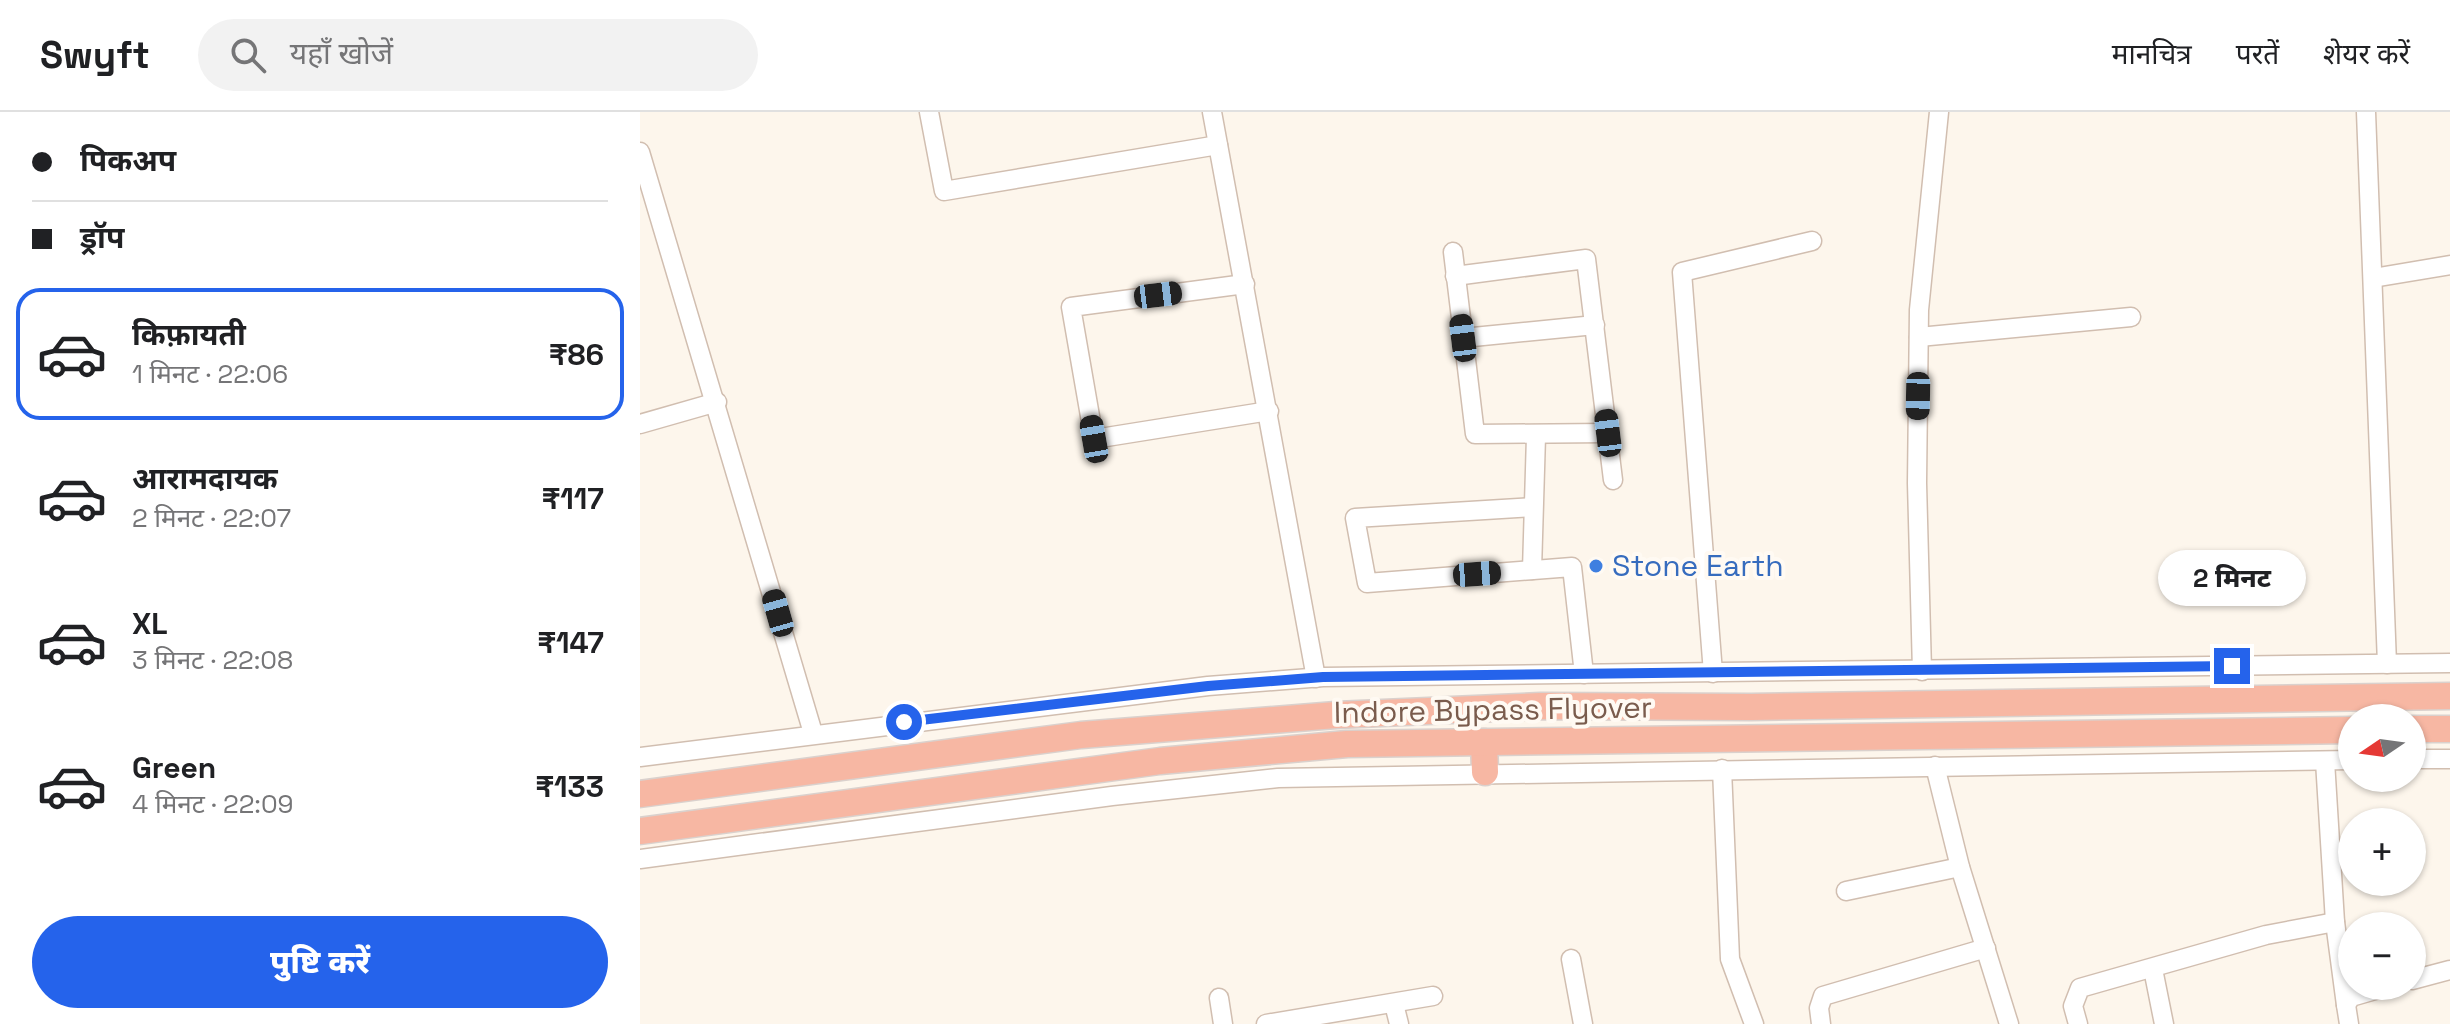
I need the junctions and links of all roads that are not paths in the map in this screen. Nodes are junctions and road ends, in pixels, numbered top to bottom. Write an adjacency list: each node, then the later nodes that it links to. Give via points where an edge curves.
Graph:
1 (929, 112): 5 (street, via 944,191)
2 (1212, 112): 5 (street)
3 (1939, 112): 15 (street)
4 (2366, 112): 11 (street)
5 (1218, 145): 12 (street)
6 (640, 152): 17 (street)
7 (1812, 241): 28 (street, via 1682,272)
8 (1453, 252): 10 (street)
9 (2450, 265): 11 (street)
10 (1455, 276): 14 (street, via 1586,259); 16 (street)
11 (2373, 278): 26 (street)
12 (1245, 284): 18 (street); 18 (street, via 1071,307 1094,439)
13 (2131, 317): 15 (street)
14 (1595, 325): 16 (street); 20 (street)
15 (1919, 337): 27 (street)
16 (1463, 338): 21 (street, via 1475,434)
17 (717, 402): 19 (street); 35 (street)
18 (1269, 411): 30 (street)
19 (640, 424)
20 (1608, 433): 21 (street); 22 (street)
21 (1536, 436): 23 (street)
22 (1613, 480)
23 (1533, 507): 24 (street); 24 (street, via 1355,518 1367,583)
24 (1532, 570): 29 (street, via 1572,567)
25 (2450, 663): 26 (street)
26 (2387, 664): 27 (street)
27 (1922, 671): 28 (street)
28 (1713, 673): 29 (street)
29 (1584, 674): 30 (street)
30 (1316, 678): 35 (street)
31 (2450, 696): 45 (highway, Indore Bypass Flyover, via 1405,712 1081,735)
32 (2426, 729): 33 (highway)
33 (2450, 729)
34 (2338, 730): 36 (highway, Indore Bypass Flyover)
35 (813, 733): 37 (street)
36 (1484, 742): 44 (highway); 46 (highway, Indore Bypass Flyover, via 1347,744 1209,756)
37 (640, 757)
38 (2426, 759): 39 (street)
39 (2450, 759)
40 (2325, 761): 41 (street); 42 (street); 50 (street)
41 (2338, 761)
42 (1935, 766): 43 (street); 48 (street)
43 (1722, 769): 44 (street); 64 (street, via 1730,959)
44 (1485, 772): 47 (street, via 1278,778)
45 (640, 794)
46 (640, 831)
47 (640, 859)
48 (1960, 867): 49 (street); 51 (street)
49 (1846, 891)
50 (2335, 922): 53 (street, via 2266,935); 59 (street)
51 (1986, 948): 65 (street, via 1823,996); 66 (street)
52 (1571, 959): 63 (street)
53 (2153, 969): 67 (street, via 2080,988 2073,1006); 68 (street)
54 (2450, 970): 55 (street)
55 (2426, 976)
56 (1433, 996): 58 (street)
57 (1219, 998): 60 (street)
58 (1394, 1004): 61 (street); 62 (street)
59 (2348, 1015)
60 (1223, 1024)
61 (1266, 1024)
62 (1399, 1024)
63 (1583, 1024)
64 (1754, 1024)
65 (1821, 1024)
66 (2009, 1024)
67 (2078, 1024)
68 (2164, 1024)

